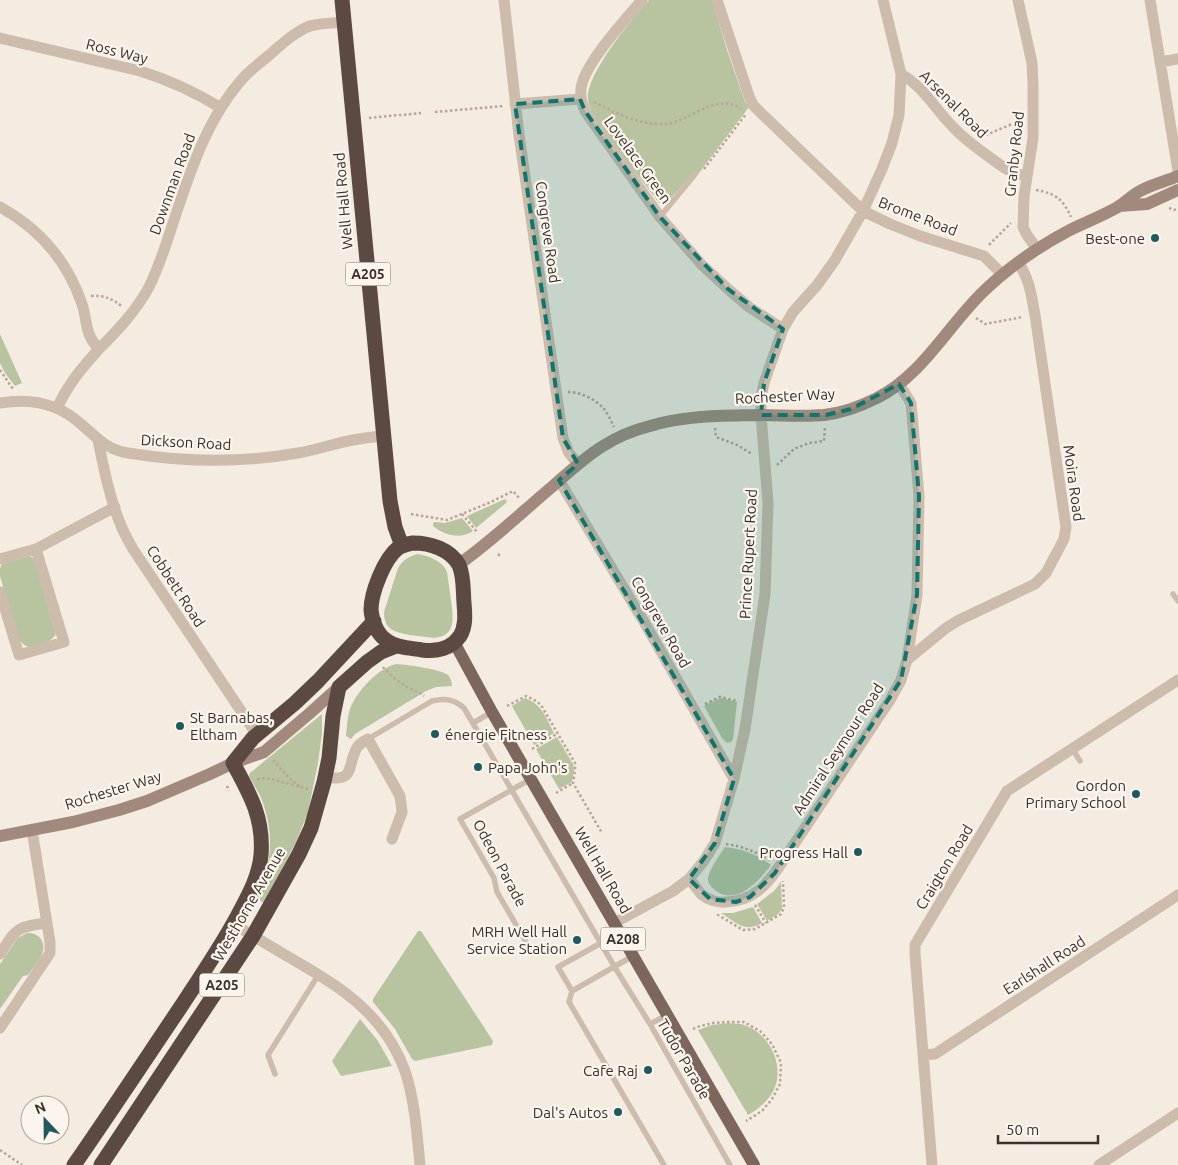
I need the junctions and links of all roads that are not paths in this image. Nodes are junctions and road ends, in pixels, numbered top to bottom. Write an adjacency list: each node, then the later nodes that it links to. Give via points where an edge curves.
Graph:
1 (342, 0): 8 (highway, Well Hall Road / A205)
2 (504, 0): 14 (street, Congreve Road)
3 (642, 0): 13 (street, via 589,67)
4 (717, 0): 23 (street, Brome Road, via 753,105)
5 (883, 0): 12 (street, Arsenal Road)
6 (1018, 0): 19 (street, Granby Road, via 1032,63 1033,84 1033,138)
7 (1150, 0): 11 (street)
8 (344, 22): 15 (street, Downman Road, via 301,30 245,76); 34 (highway, Well Hall Road / A205)
9 (0, 38): 15 (street, Ross Way, via 155,76)
10 (1178, 59): 11 (street)
11 (1160, 62): 16 (street)
12 (901, 74): 19 (street, Arsenal Road, via 912,80 952,127); 23 (street, Prince Rupert Road, via 899,115 892,143)
13 (580, 99): 14 (street); 24 (street, Lovelace Green, via 585,112)
14 (515, 104): 36 (street, Congreve Road, via 564,438)
15 (221, 108): 29 (street, Downman Road, via 190,172 149,287 132,314)
16 (1178, 171)
17 (696, 173): 24 (lane, Lovelace Green)
18 (1178, 176): 21 (street, Rochester Way, via 1141,190)
19 (1026, 182): 25 (street, Granby Road, via 1023,227)
20 (1178, 192): 21 (street, Rochester Way, via 1147,204)
21 (1119, 206): 25 (street, Rochester Way)
22 (0, 207): 29 (street, via 30,227 57,255 68,271 80,300 92,342)
23 (863, 211): 27 (street, Brome Road, via 920,236 984,256); 28 (street, Prince Rupert Road, via 835,260)
24 (660, 217): 28 (street, via 728,289)
25 (1037, 249): 26 (street, Rochester Way)
26 (1018, 262): 27 (street, Rochester Way); 49 (street, Moira Road, via 1029,282 1035,315 1066,527 1064,539 1046,573 1035,584 959,620)
27 (1002, 274): 30 (street, Rochester Way)
28 (783, 329): 33 (street, Prince Rupert Road, via 764,382)
29 (99, 349): 32 (street, Downman Road, via 78,372)
30 (899, 384): 33 (street, Rochester Way, via 877,398 826,415); 49 (street, Admiral Seymour Road, via 911,403 920,496 917,595)
31 (0, 403): 32 (street, Dickson Road, via 17,400)
32 (57, 408): 35 (street, Dickson Road)
33 (761, 415): 36 (street, Rochester Way, via 714,416 650,426 604,445); 61 (street, Prince Rupert Road, via 768,503 765,594 746,729)
34 (383, 436): 35 (street, Dickson Road, via 354,439 298,454 207,460 125,453); 39 (highway, Well Hall Road / A205, via 393,516)
35 (98, 440): 38 (street, Cobbett Road)
36 (578, 464): 37 (street, Rochester Way)
37 (560, 480): 42 (street, Rochester Way); 61 (street, Congreve Road)
38 (114, 507): 40 (street); 54 (street, Cobbett Road, via 133,549)
39 (402, 546): 42 (highway, via 422,543 440,548); 46 (highway, via 388,560 377,583 371,610)
40 (36, 549): 41 (street); 43 (street, via 64,642 19,655)
41 (0, 559)
42 (458, 565): 47 (highway, via 465,620 463,630)
43 (0, 592)
44 (1173, 594): 45 (lane)
45 (1178, 601)
46 (374, 621): 48 (highway, via 384,639); 54 (highway, Rochester Way, via 318,681)
47 (454, 642): 48 (highway, via 448,647 429,651); 52 (main road, Well Hall Road / A208)
48 (396, 646): 51 (highway, Rochester Way, via 367,662)
49 (907, 660): 66 (street, Admiral Seymour Road, via 890,700 765,885 750,897 722,902 710,900)
50 (1178, 680): 56 (street, Craigton Road)
51 (339, 687): 58 (street, Rochester Way, via 266,751); 59 (highway, Westhorne Avenue / A205)
52 (492, 712): 53 (lane); 60 (main road, Well Hall Road / A208)
53 (473, 723): 55 (lane, via 459,703 441,699); 62 (lane)
54 (258, 735): 58 (highway, Rochester Way)
55 (368, 739): 59 (street, via 357,747 349,772 338,779); 65 (street, via 400,796 402,812)
56 (1072, 748): 57 (lane); 82 (street, Craigton Road, via 1008,791 916,945)
57 (1080, 761)
58 (232, 763): 63 (street, Rochester Way, via 147,801 82,820); 69 (highway, Westhorne Avenue / A205, via 248,790 261,836 256,878)
59 (326, 776): 71 (highway, Westhorne Avenue / A205, via 311,828)
60 (531, 779): 62 (lane, Odeon Parade); 70 (main road, Well Hall Road / A208)
61 (734, 779): 66 (street, Prince Rupert Road, via 715,843)
62 (512, 790): 72 (lane, Tudor Parade); 73 (lane, Odeon Parade, via 460,819)
63 (32, 830): 64 (street, Rochester Way); 68 (street)
64 (0, 836)
65 (392, 838)
66 (689, 878): 70 (street, Prince Rupert Road)
67 (1178, 895): 82 (street, Earlshall Road, via 935,1054)
68 (47, 923): 74 (street, via 18,930); 81 (street, via 50,953)
69 (233, 924): 71 (street); 85 (highway, Westhorne Avenue / A205)
70 (616, 928): 72 (lane); 75 (main road, Well Hall Road / A208)
71 (253, 936): 77 (street); 86 (highway, Westhorne Avenue / A205)
72 (601, 943): 76 (lane, Tudor Parade); 78 (lane, via 558,968)
73 (529, 947)
74 (0, 954)
75 (633, 956): 76 (lane); 79 (main road, Well Hall Road / A208)
76 (614, 966): 78 (lane); 80 (lane, Tudor Parade)
77 (319, 974): 83 (lane, via 268,1055); 87 (street, via 360,1004 394,1046 413,1102)
78 (572, 991): 88 (lane, via 569,1002)
79 (667, 1015): 80 (lane); 90 (main road, Well Hall Road / A208)
80 (650, 1024): 89 (lane, Tudor Parade)
81 (0, 1028)
82 (924, 1055): 91 (street, Craigton Road)
83 (275, 1074)
84 (1178, 1113): 92 (street)
85 (74, 1165)
86 (101, 1165)
87 (420, 1165)
88 (664, 1165)
89 (730, 1165)
90 (754, 1165)
91 (932, 1165)
92 (1098, 1165)

